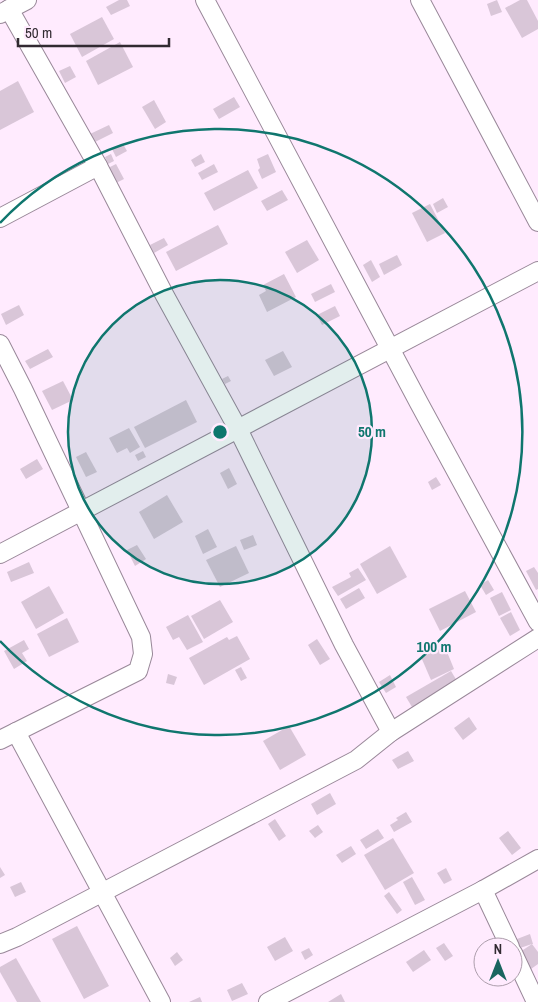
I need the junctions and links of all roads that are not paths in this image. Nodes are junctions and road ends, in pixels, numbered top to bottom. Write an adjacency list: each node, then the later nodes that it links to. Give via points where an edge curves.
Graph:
1 (27, 0): 4 (street)
2 (205, 0): 10 (street)
3 (420, 0): 7 (street)
4 (5, 12): 5 (street)
5 (98, 166): 6 (street); 11 (street)
6 (0, 218)
7 (538, 222)
8 (538, 271): 10 (street)
9 (0, 344): 12 (street)
10 (391, 349): 11 (street); 14 (street)
11 (238, 429): 12 (street); 17 (street, via 344,645)
12 (80, 512): 13 (street); 16 (street, via 140,637 144,654 138,671)
13 (0, 554)
14 (538, 622)
15 (538, 638): 17 (street)
16 (16, 732): 18 (street); 21 (street)
17 (391, 732): 21 (street, via 356,760)
18 (0, 740)
19 (538, 859): 20 (street)
20 (483, 890): 22 (street); 26 (street)
21 (102, 892): 23 (street); 25 (street)
22 (505, 937)
23 (0, 944)
24 (523, 974): 27 (street)
25 (161, 1002)
26 (268, 1002)
27 (536, 1002)

